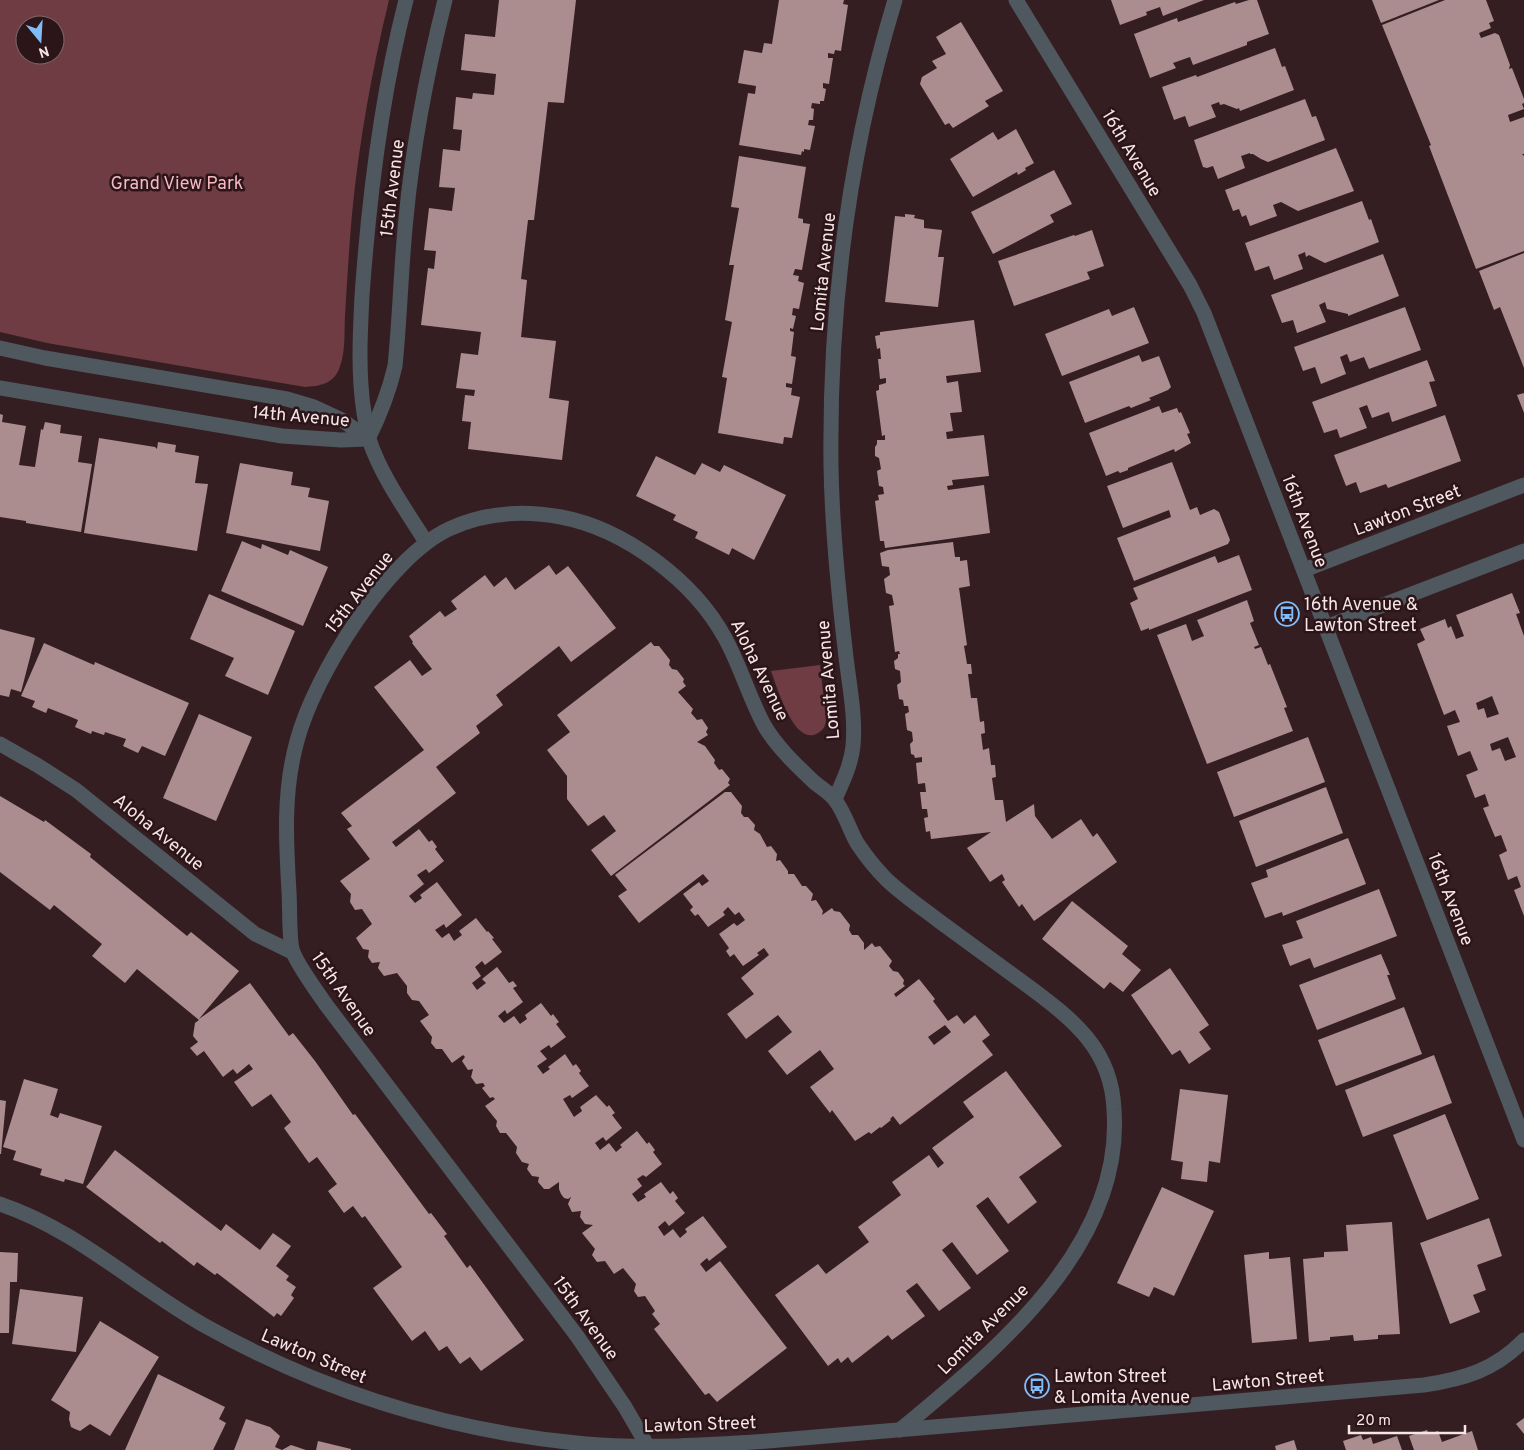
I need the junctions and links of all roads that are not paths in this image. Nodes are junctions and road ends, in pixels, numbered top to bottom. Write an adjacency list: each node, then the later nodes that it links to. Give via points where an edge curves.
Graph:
1 (406, 0): 7 (street, 15th Avenue, via 385,96 368,213 359,372)
2 (445, 0): 7 (street, 15th Avenue, via 425,85 413,158 395,366 380,416)
3 (895, 0): 14 (street, Lomita Avenue, via 861,132 837,301 832,411 833,519 853,745 848,773)
4 (1016, 0): 11 (street, 16th Avenue, via 1190,285 1217,344)
5 (0, 348): 7 (street, 14th Avenue, via 287,399 342,420)
6 (0, 388): 7 (street, 14th Avenue, via 282,436)
7 (368, 439): 9 (street, 15th Avenue, via 394,491)
8 (1524, 485): 11 (street, Lawton Street)
9 (426, 542): 14 (street, Aloha Avenue, via 475,518 504,513 533,514 564,518 594,528 646,554 694,593 712,616 727,641 765,727 800,769); 15 (street, 15th Avenue, via 389,578 344,641 308,706 297,740 286,812)
10 (1524, 550): 12 (street)
11 (1304, 570): 12 (street, 16th Avenue)
12 (1326, 627): 16 (street, 16th Avenue)
13 (0, 744): 15 (street, Aloha Avenue, via 76,790 255,934)
14 (835, 799): 19 (street, Lomita Avenue, via 858,843 886,879 1048,1001 1090,1041 1104,1064 1112,1087 1115,1113 1113,1145 1101,1201 1068,1261 1020,1322)
15 (292, 952): 20 (street, 15th Avenue, via 326,1006 577,1336)
16 (1524, 1140)
17 (0, 1204): 20 (street, Lawton Street, via 52,1226 190,1318 240,1345 353,1394 466,1426 588,1444)
18 (1524, 1340): 19 (street, Lawton Street, via 1487,1369 1455,1381)
19 (900, 1430): 20 (street, Lawton Street, via 708,1445)
20 (647, 1446)

